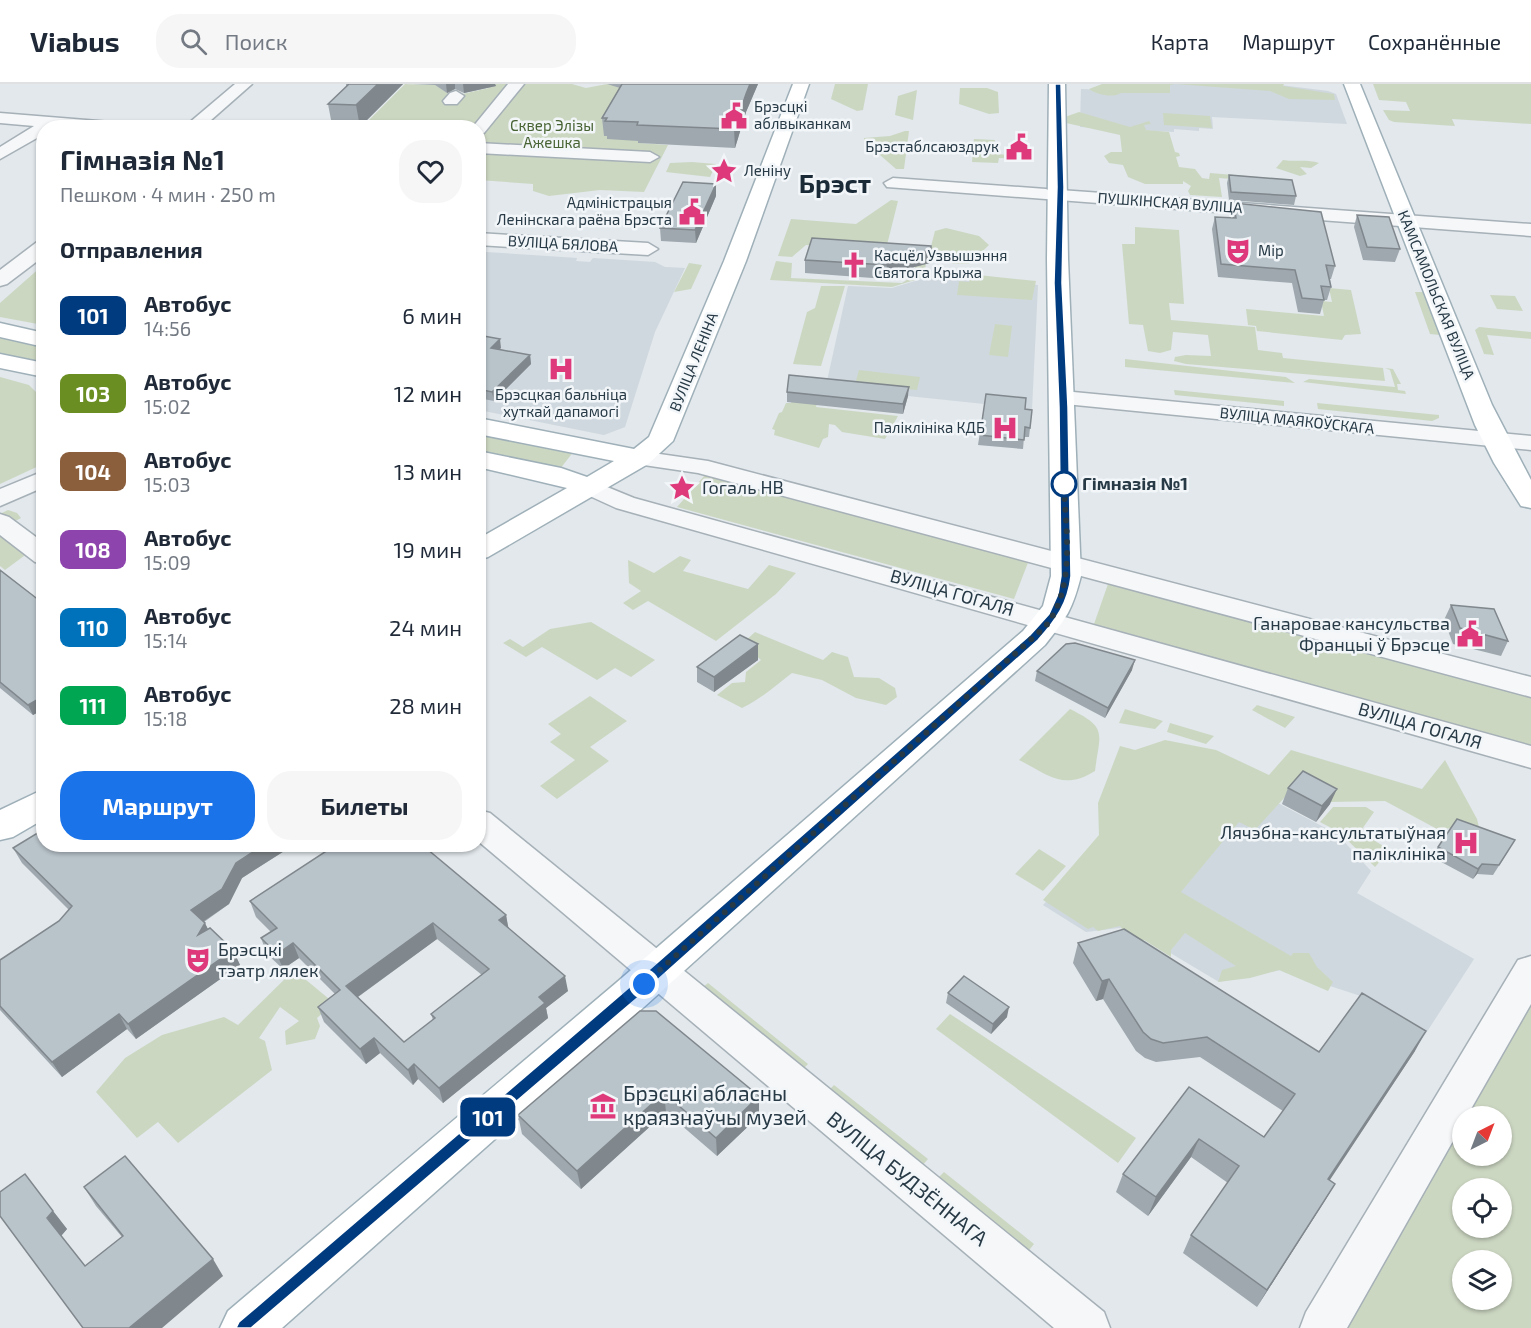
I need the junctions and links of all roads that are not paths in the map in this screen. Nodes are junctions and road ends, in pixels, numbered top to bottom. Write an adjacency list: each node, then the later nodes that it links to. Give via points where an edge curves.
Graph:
1 (244, 84): 7 (street)
2 (516, 84): 8 (street)
3 (801, 84): 30 (main road, ВУЛІЦА ЛЕНІНА, via 731,271 662,437)
4 (1058, 84): 15 (main road)
5 (1352, 84): 16 (main road, КАМСАМОЛЬСКАЯ ВУЛІЦА)
6 (0, 118): 9 (street)
7 (201, 120)
8 (486, 120)
9 (36, 121)
10 (36, 131): 12 (street)
11 (486, 149): 13 (street, via 648,162)
12 (0, 154)
13 (486, 160)
14 (892, 183): 15 (street, ПУШКІНСКАЯ ВУЛІЦА)
15 (1053, 194): 16 (street, ПУШКІНСКАЯ ВУЛІЦА); 26 (main road)
16 (1406, 221): 17 (street, ПУШКІНСКАЯ ВУЛІЦА); 28 (main road, КАМСАМОЛЬСКАЯ ВУЛІЦА)
17 (1531, 230)
18 (486, 239): 19 (street, ВУЛІЦА БЯЛОВА)
19 (648, 249)
20 (36, 254): 21 (street)
21 (0, 280)
22 (0, 330): 23 (main road)
23 (36, 338)
24 (0, 361): 25 (main road)
25 (36, 368)
26 (1063, 398): 28 (street, ВУЛІЦА МАЯКОЎСКАГА); 39 (main road)
27 (486, 428): 30 (main road)
28 (1495, 440): 29 (street, ВУЛІЦА МАЯКОЎСКАГА); 35 (main road, КАМСАМОЛЬСКАЯ ВУЛІЦА)
29 (1531, 443)
30 (639, 458): 33 (main road, ВУЛІЦА ЛЕНІНА); 39 (street, via 699,466)
31 (486, 461): 33 (main road, ВУЛІЦА ГОГАЛЯ, via 561,476)
32 (36, 482): 34 (street)
33 (590, 487): 37 (main road, ВУЛІЦА ЛЕНІНА); 40 (street, ВУЛІЦА ГОГАЛЯ, via 625,503)
34 (0, 498)
35 (1531, 500)
36 (0, 522): 38 (street)
37 (486, 546)
38 (36, 550)
39 (1066, 563): 40 (main road, via 1064,594); 41 (street)
40 (1049, 621): 42 (street, ВУЛІЦА ГОГАЛЯ); 47 (main road)
41 (1531, 687)
42 (1531, 757)
43 (36, 807): 44 (main road)
44 (0, 827)
45 (486, 829): 47 (street, ВУЛІЦА БУДЗЁННАГА)
46 (1531, 971): 50 (street)
47 (657, 972): 48 (main road); 49 (street, ВУЛІЦА БУДЗЁННАГА)
48 (245, 1328)
49 (1088, 1328)
50 (1322, 1328)

